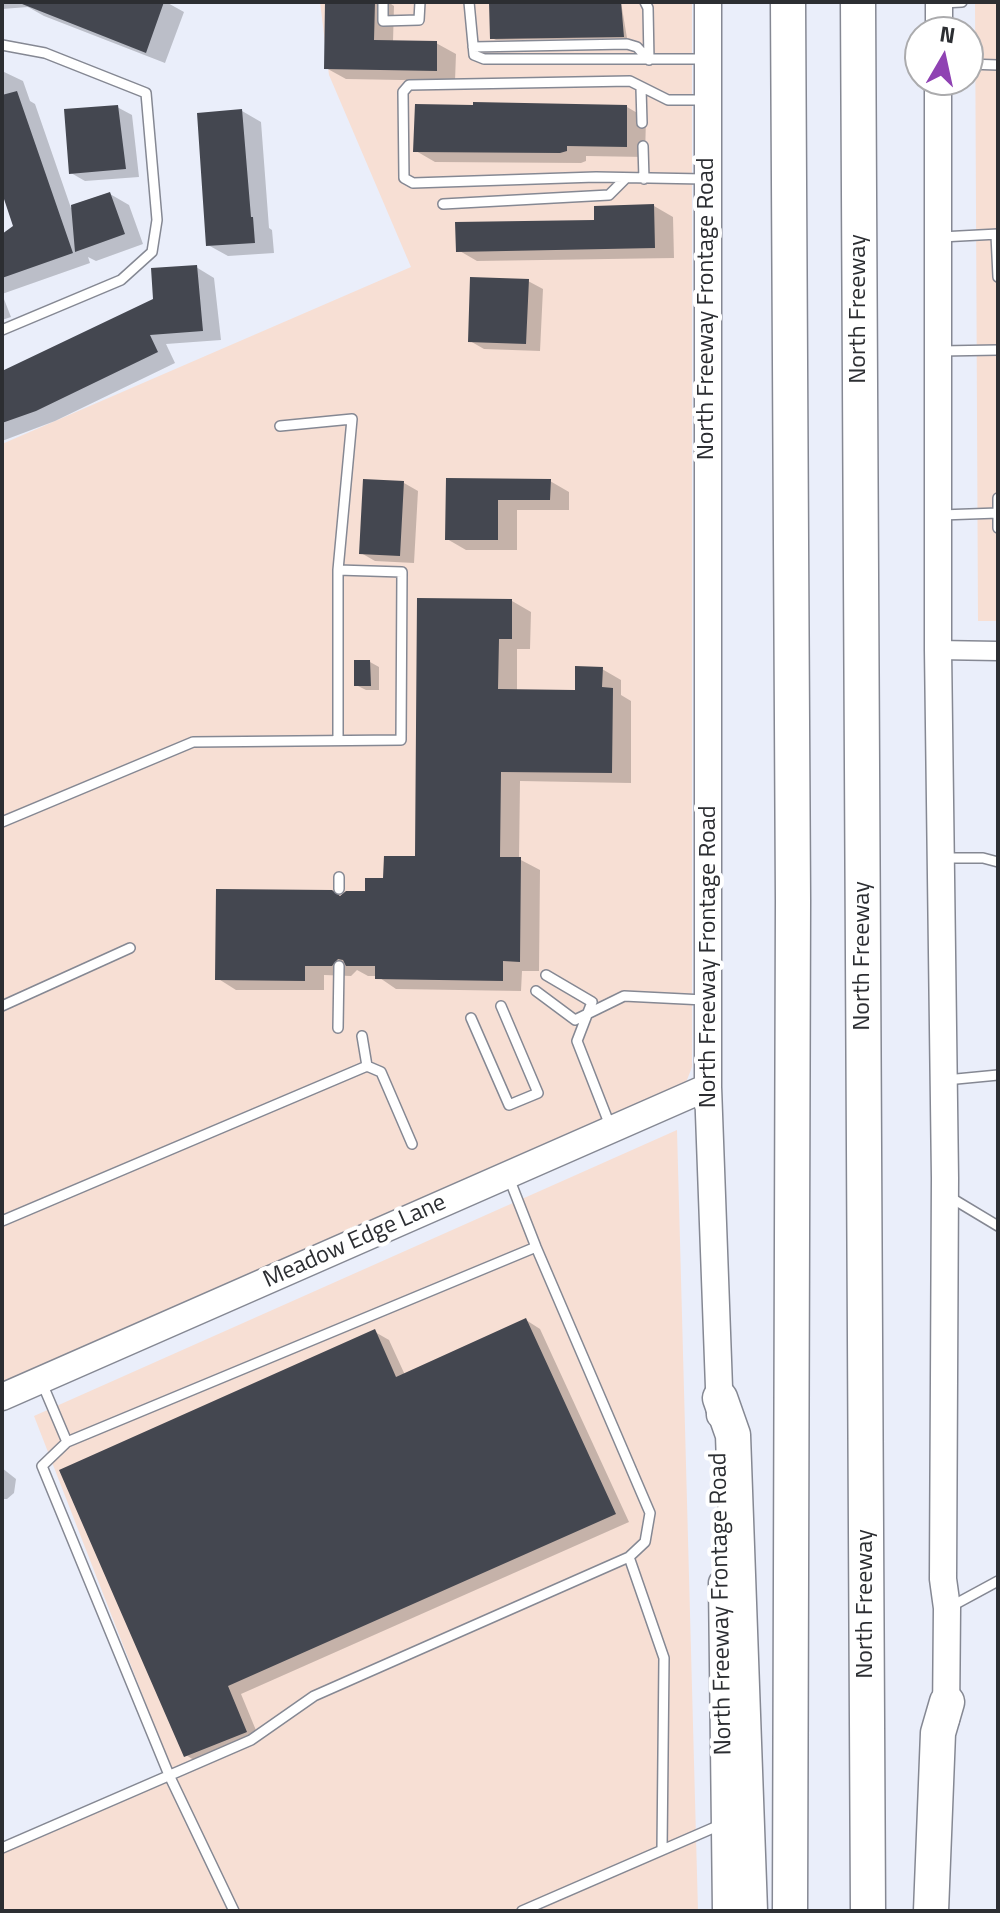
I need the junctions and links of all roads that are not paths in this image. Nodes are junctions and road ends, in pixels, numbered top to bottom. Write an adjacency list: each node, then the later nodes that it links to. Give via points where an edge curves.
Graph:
1 (383, 2): 2 (lane, via 383,21 419,20)
2 (420, 2)
3 (469, 2): 11 (lane)
4 (645, 2): 13 (lane)
5 (708, 2): 12 (main road, North Freeway Frontage Road)
6 (788, 2): 81 (highway, via 793,900)
7 (858, 2): 82 (highway, North Freeway)
8 (939, 2): 9 (lane)
9 (962, 2)
10 (2, 45): 26 (lane, via 45,53 146,93 157,220 152,252 121,280)
11 (473, 47): 13 (lane, via 627,44); 13 (lane, via 474,55 484,59)
12 (708, 59): 13 (lane); 16 (main road, North Freeway Frontage Road)
13 (649, 60)
14 (641, 88): 16 (lane, via 668,100); 17 (lane); 19 (lane, via 630,81 409,85 403,92 404,178 413,183)
15 (938, 96): 24 (main road)
16 (707, 100): 21 (main road, North Freeway Frontage Road)
17 (642, 123)
18 (643, 146): 20 (lane)
19 (625, 179): 20 (lane); 22 (lane, via 609,195)
20 (644, 179): 21 (lane)
21 (707, 179): 47 (main road, North Freeway Frontage Road)
22 (443, 204)
23 (997, 234): 24 (lane); 25 (lane)
24 (937, 238): 28 (main road)
25 (998, 277)
26 (2, 330)
27 (998, 350): 28 (lane)
28 (937, 351): 32 (main road)
29 (280, 426): 34 (lane, via 352,419)
30 (998, 498): 31 (lane)
31 (998, 513): 32 (lane); 33 (lane)
32 (938, 515): 35 (main road)
33 (998, 528)
34 (338, 570): 37 (lane); 37 (lane, via 402,572 401,740)
35 (938, 650): 36 (street); 39 (main road)
36 (998, 651)
37 (338, 740): 38 (lane, via 193,742)
38 (2, 822)
39 (941, 858): 40 (lane); 56 (main road)
40 (998, 862)
41 (339, 877): 42 (lane)
42 (339, 889)
43 (130, 948): 48 (lane)
44 (339, 966): 52 (lane)
45 (546, 975): 50 (lane, via 592,1002)
46 (536, 991): 50 (lane, via 575,1020)
47 (707, 1000): 50 (lane, via 624,996); 57 (main road, North Freeway Frontage Road)
48 (2, 1006)
49 (501, 1006): 51 (lane, via 538,1093 509,1105)
50 (588, 1016): 58 (lane, via 577,1041)
51 (471, 1018)
52 (338, 1028)
53 (362, 1036): 54 (lane)
54 (367, 1066): 59 (lane, via 381,1072); 62 (lane)
55 (998, 1075): 56 (lane)
56 (944, 1080): 61 (main road)
57 (708, 1087): 58 (main road, Meadow Edge Lane); 67 (main road, North Freeway Frontage Road)
58 (611, 1128): 60 (main road, Meadow Edge Lane)
59 (412, 1144)
60 (508, 1174): 64 (lane); 65 (main road, Meadow Edge Lane)
61 (945, 1195): 63 (lane); 71 (main road)
62 (2, 1221)
63 (998, 1226)
64 (536, 1247): 68 (lane); 69 (lane, via 650,1513 645,1542)
65 (40, 1380): 66 (main road, Meadow Edge Lane); 68 (lane)
66 (2, 1397)
67 (720, 1398): 74 (main road, North Freeway Frontage Road); 80 (highway, via 733,1435)
68 (67, 1442): 73 (lane, via 42,1466)
69 (629, 1557): 73 (lane, via 314,1696 251,1740); 76 (lane, via 664,1658)
70 (998, 1581): 71 (lane)
71 (947, 1608): 72 (main road)
72 (947, 1702): 83 (highway, via 938,1733); 84 (main road)
73 (169, 1775): 75 (lane); 77 (lane)
74 (725, 1823): 76 (lane); 79 (main road, North Freeway Frontage Road)
75 (2, 1848)
76 (662, 1850): 78 (lane)
77 (234, 1911)
78 (522, 1911)
79 (726, 1911)
80 (750, 1911)
81 (790, 1911)
82 (868, 1911)
83 (931, 1911)
84 (945, 1911)

